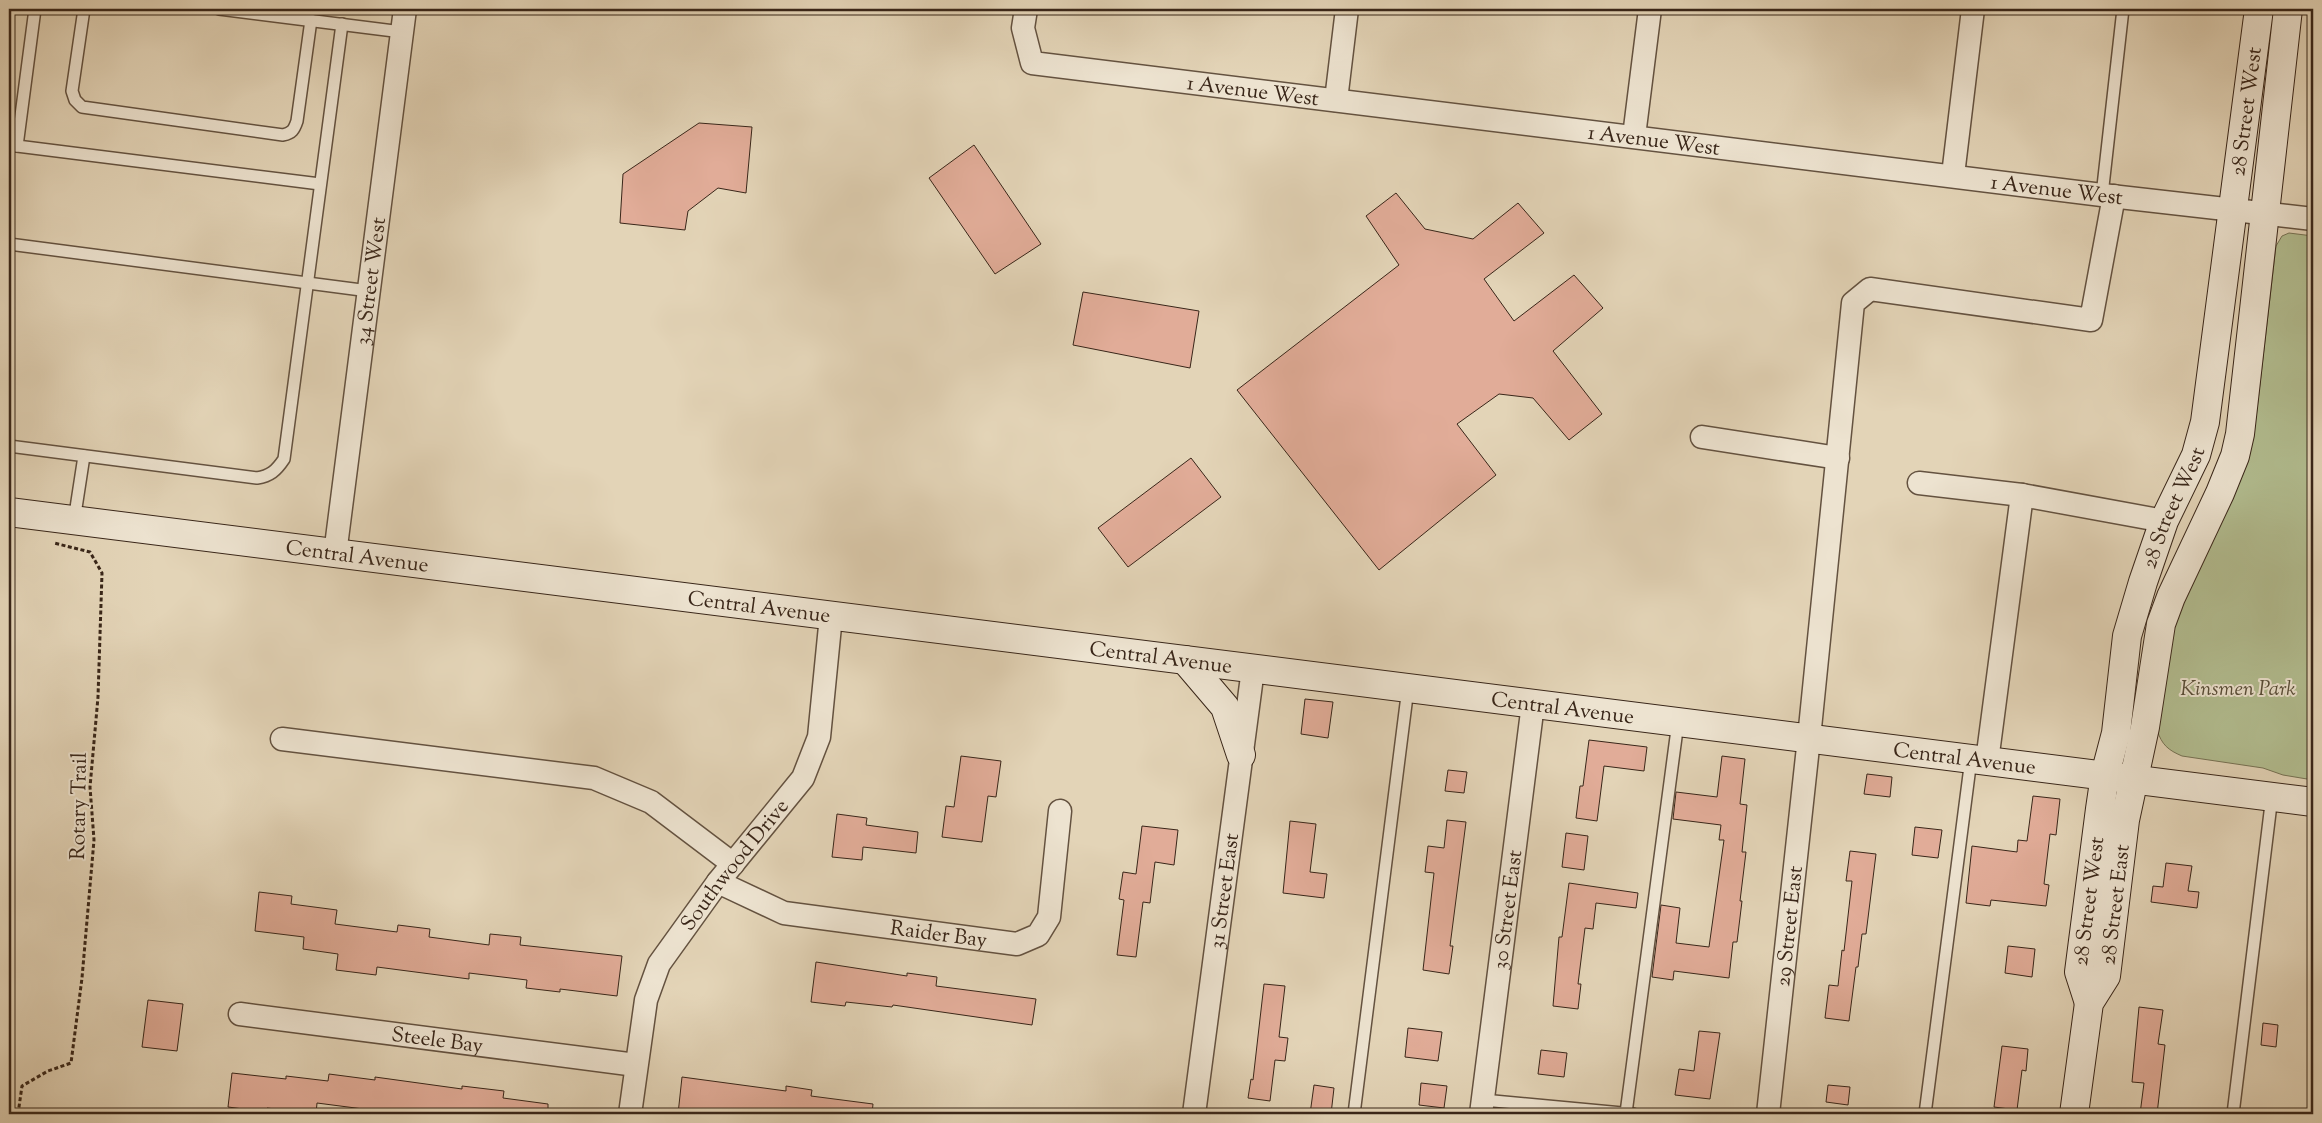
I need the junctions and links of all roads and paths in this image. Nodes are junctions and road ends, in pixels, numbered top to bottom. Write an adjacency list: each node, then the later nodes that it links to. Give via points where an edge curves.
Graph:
1 (35, 9): 17 (lane)
2 (84, 9): 12 (lane, via 72,91 82,107 283,135 294,129 297,121)
3 (219, 9): 12 (lane)
4 (405, 9): 14 (street, 34 Street West)
5 (1348, 9): 15 (street)
6 (1650, 9): 16 (street)
7 (1973, 9): 18 (street)
8 (2123, 9): 20 (lane)
9 (2259, 9): 21 (street, 28 Street West)
10 (2288, 9): 22 (street, 28 Street West)
11 (1024, 18): 15 (street, 1 Avenue West, via 1032,63)
12 (310, 20): 13 (lane)
13 (342, 24): 14 (lane); 19 (lane)
14 (402, 32): 26 (street, 34 Street West)
15 (1336, 100): 16 (street, 1 Avenue West)
16 (1634, 136): 18 (street, 1 Avenue West)
17 (13, 146): 19 (lane)
18 (1953, 176): 20 (street, 1 Avenue West)
19 (320, 184): 25 (lane)
20 (2108, 196): 21 (street, 1 Avenue West); 30 (street, 29 Street East, via 2091,320 1870,289 1853,303)
21 (2232, 210): 22 (street, 1 Avenue West); 35 (street, 28 Street West, via 2205,422 2196,455)
22 (2266, 214): 23 (street, 1 Avenue West); 49 (street, 28 Street West, via 2235,456 2171,597 2162,624)
23 (2313, 219)
24 (9, 244): 25 (lane)
25 (307, 283): 26 (lane); 29 (lane, via 284,459 269,476 257,478)
26 (369, 291): 37 (street, 34 Street West)
27 (1702, 437): 30 (street)
28 (9, 446): 29 (lane)
29 (84, 456): 34 (lane)
30 (1838, 458): 44 (street, 29 Street East)
31 (1919, 483): 32 (street)
32 (2022, 495): 35 (street); 47 (street)
33 (9, 512): 34 (street, Central Avenue)
34 (74, 520): 37 (street, Central Avenue)
35 (2164, 521): 48 (street, 28 Street West, via 2127,636 2116,733)
36 (49, 542): 59 (path, Rotary Trail, via 90,552 102,573 98,697 90,786 94,840 71,1063 48,1071 22,1086)
37 (335, 554): 38 (street, Central Avenue)
38 (830, 616): 39 (street, Central Avenue); 53 (street, Southwood Drive, via 819,737 803,778)
39 (1185, 660): 40 (street, Central Avenue); 46 (street, via 1225,707)
40 (1253, 669): 41 (street, Central Avenue); 46 (street, 31 Street East)
41 (1408, 688): 42 (street, Central Avenue); 62 (lane)
42 (1533, 704): 43 (street, Central Avenue); 58 (street, 30 Street East)
43 (1678, 722): 44 (street, Central Avenue); 63 (lane)
44 (1809, 738): 47 (street, Central Avenue); 64 (street, 29 Street East)
45 (282, 739): 53 (street, via 594,778 651,802)
46 (1241, 755): 61 (street, 31 Street East)
47 (1979, 760): 48 (street, Central Avenue); 65 (lane)
48 (2105, 775): 49 (street, Central Avenue); 55 (street, 28 Street West, via 2079,972)
49 (2134, 779): 50 (street, Central Avenue); 55 (street, 28 Street East, via 2125,820 2106,976)
50 (2272, 796): 51 (street, Central Avenue); 67 (lane)
51 (2313, 802)
52 (1060, 811): 54 (street, Raider Bay, via 1049,917 1038,935 1017,944 784,913)
53 (733, 864): 54 (street, Southwood Drive)
54 (718, 882): 57 (street, Southwood Drive, via 659,964 646,1000)
55 (2089, 1002): 66 (street, 28 Street East)
56 (240, 1014): 57 (street, Steele Bay)
57 (636, 1065): 60 (street, Southwood Drive)
58 (1482, 1107): 63 (lane)
59 (18, 1114)
60 (630, 1114)
61 (1194, 1114)
62 (1354, 1114)
63 (1630, 1114)
64 (1768, 1114)
65 (1925, 1114)
66 (2074, 1114)
67 (2233, 1114)

